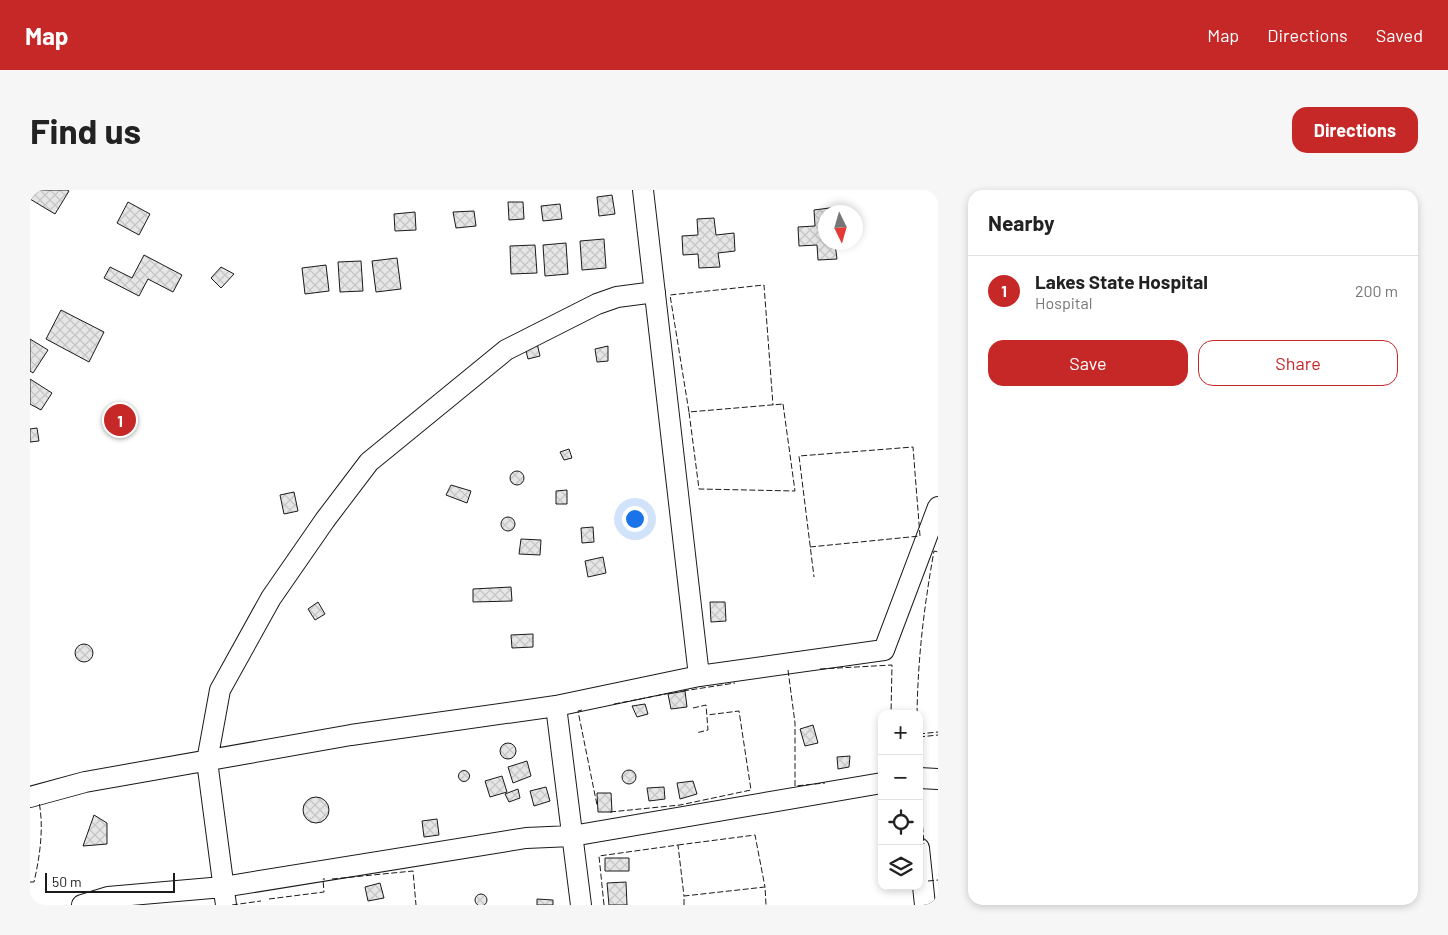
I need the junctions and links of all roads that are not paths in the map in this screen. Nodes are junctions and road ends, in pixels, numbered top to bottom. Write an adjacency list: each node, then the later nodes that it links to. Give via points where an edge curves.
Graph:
1 (643, 190): 2 (street)
2 (655, 292): 4 (street); 6 (street, via 617,297 597,304 506,350 369,462 271,598 220,690)
3 (938, 507): 4 (street, via 884,650)
4 (699, 676): 5 (street)
5 (556, 706): 6 (street, via 351,735); 11 (street)
6 (206, 761): 10 (street, via 85,782); 13 (street)
7 (923, 778): 8 (street)
8 (938, 779)
9 (878, 784): 11 (street)
10 (30, 797)
11 (572, 836): 13 (street, via 526,838); 15 (street)
12 (923, 886): 16 (street)
13 (224, 896): 14 (street, via 108,897)
14 (82, 905)
15 (581, 905)
16 (925, 905)

